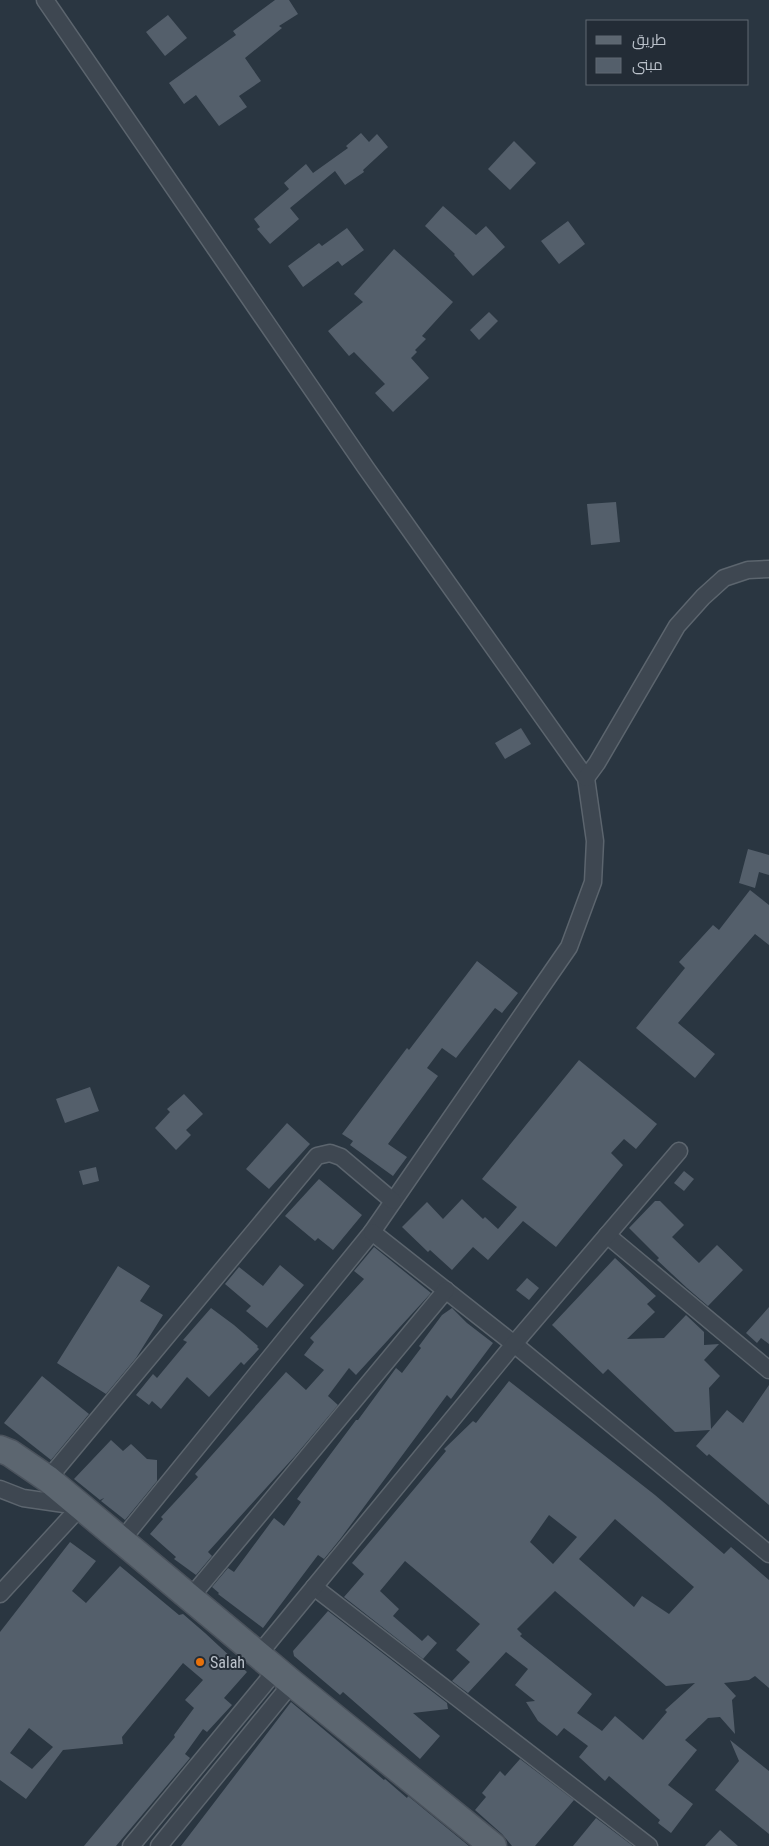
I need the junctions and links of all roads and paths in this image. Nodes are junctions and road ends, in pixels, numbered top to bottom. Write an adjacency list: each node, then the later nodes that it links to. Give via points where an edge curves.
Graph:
1 (46, 0): 3 (street, via 366,468)
2 (769, 569): 3 (street, via 748,570 724,578 677,626)
3 (586, 778): 5 (street, via 595,841 592,882 569,947)
4 (679, 1151): 7 (street)
5 (393, 1201): 6 (street); 12 (street, via 341,1157 330,1153 317,1156)
6 (372, 1232): 8 (street); 15 (street)
7 (607, 1235): 9 (street); 10 (street)
8 (446, 1290): 9 (street); 19 (street)
9 (514, 1344): 16 (street); 17 (street)
10 (769, 1370)
11 (0, 1449): 12 (main road)
12 (48, 1479): 14 (main road)
13 (0, 1489): 14 (street, via 23,1498)
14 (80, 1507): 15 (main road); 18 (street)
15 (121, 1541): 19 (main road)
16 (769, 1554)
17 (314, 1587): 20 (street); 24 (street)
18 (0, 1594)
19 (190, 1598): 20 (main road)
20 (276, 1669): 21 (main road); 22 (street); 23 (street)
21 (489, 1845)
22 (131, 1846)
23 (159, 1846)
24 (649, 1846)

